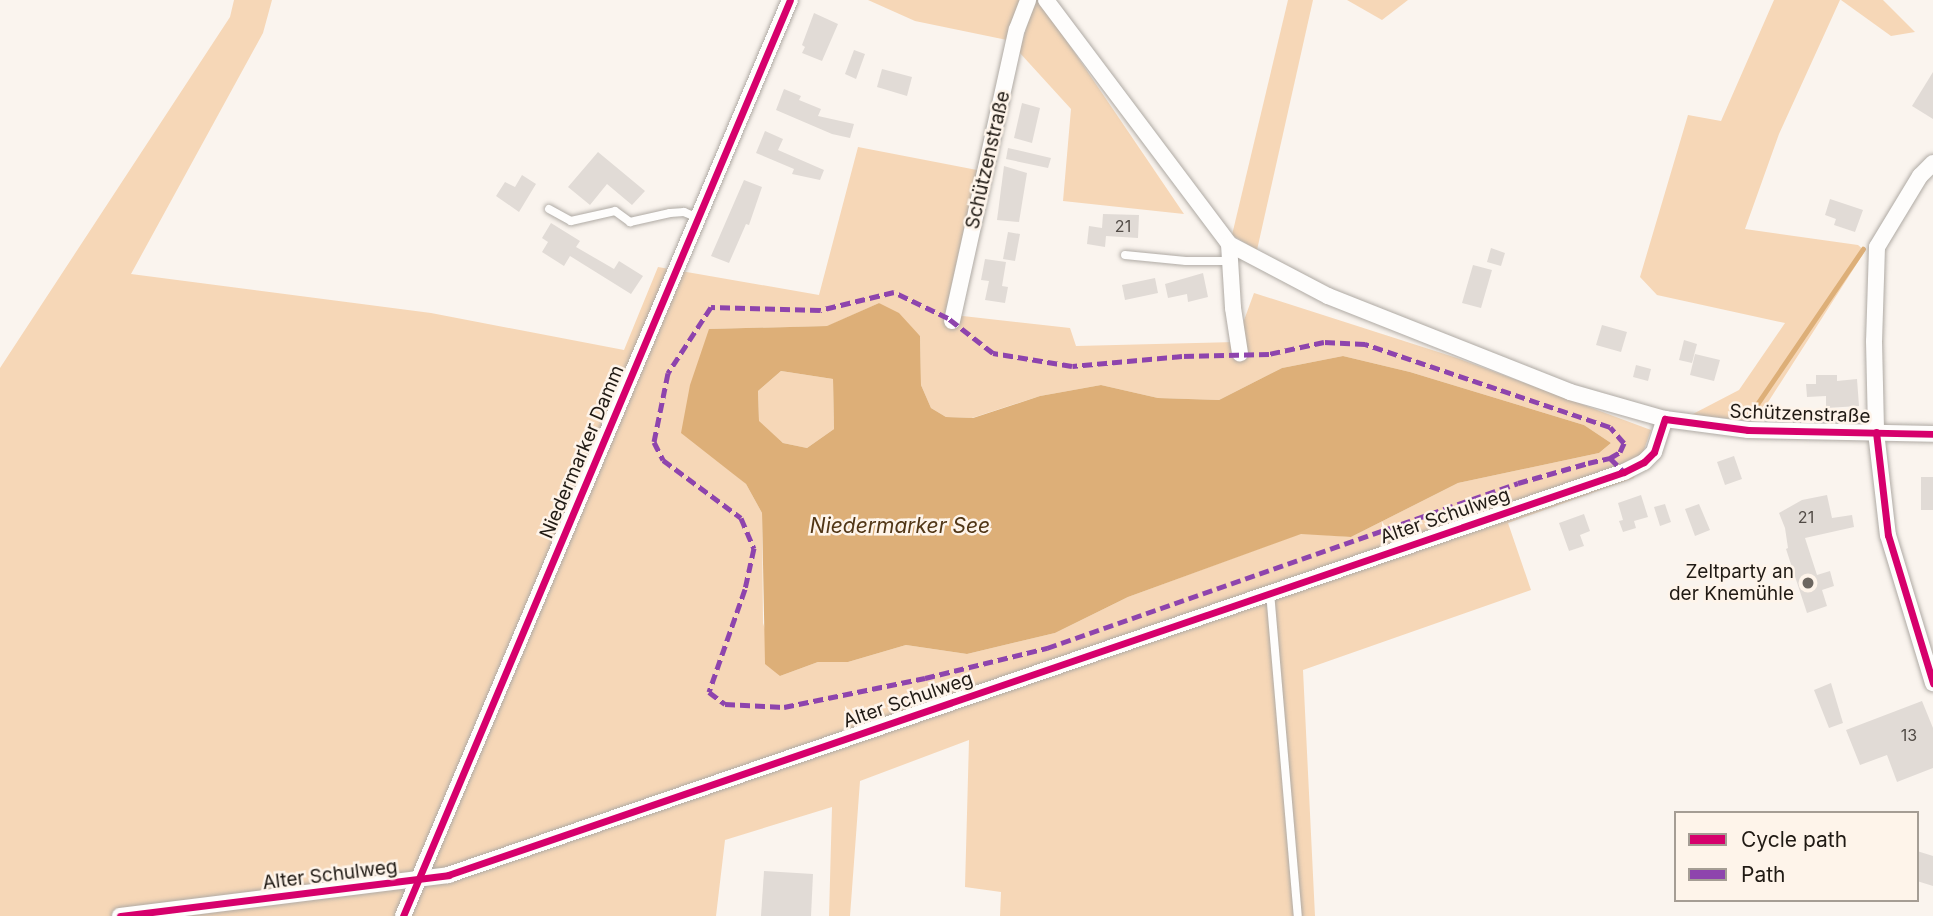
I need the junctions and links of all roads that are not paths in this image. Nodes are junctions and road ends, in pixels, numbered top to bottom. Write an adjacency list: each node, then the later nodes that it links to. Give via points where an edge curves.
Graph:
1 (790, 0): 6 (street, Niedermarker Damm)
2 (1028, 0): 9 (street, Schützenstraße, via 1017,29)
3 (1046, 0): 7 (street, Schützenstraße)
4 (1933, 163): 12 (street, via 1920,176 1877,247)
5 (549, 209): 6 (lane, via 571,222 615,211 630,222 684,212)
6 (698, 218): 16 (street, Niedermarker Damm)
7 (1230, 252): 8 (lane, via 1186,261); 10 (street); 11 (street, Schützenstraße, via 1570,392)
8 (1125, 255)
9 (952, 321)
10 (1240, 353)
11 (1665, 419): 12 (street, Schützenstraße, via 1748,430); 14 (street, Alter Schulweg, via 1654,452 1624,472)
12 (1876, 432): 13 (street, Schützenstraße); 15 (street, via 1888,535)
13 (1933, 434)
14 (1270, 592): 16 (street, Alter Schulweg, via 448,875); 19 (lane)
15 (1933, 683)
16 (419, 880): 17 (street, Alter Schulweg); 18 (street, Niedermarker Damm)
17 (120, 916)
18 (403, 916)
19 (1298, 916)

